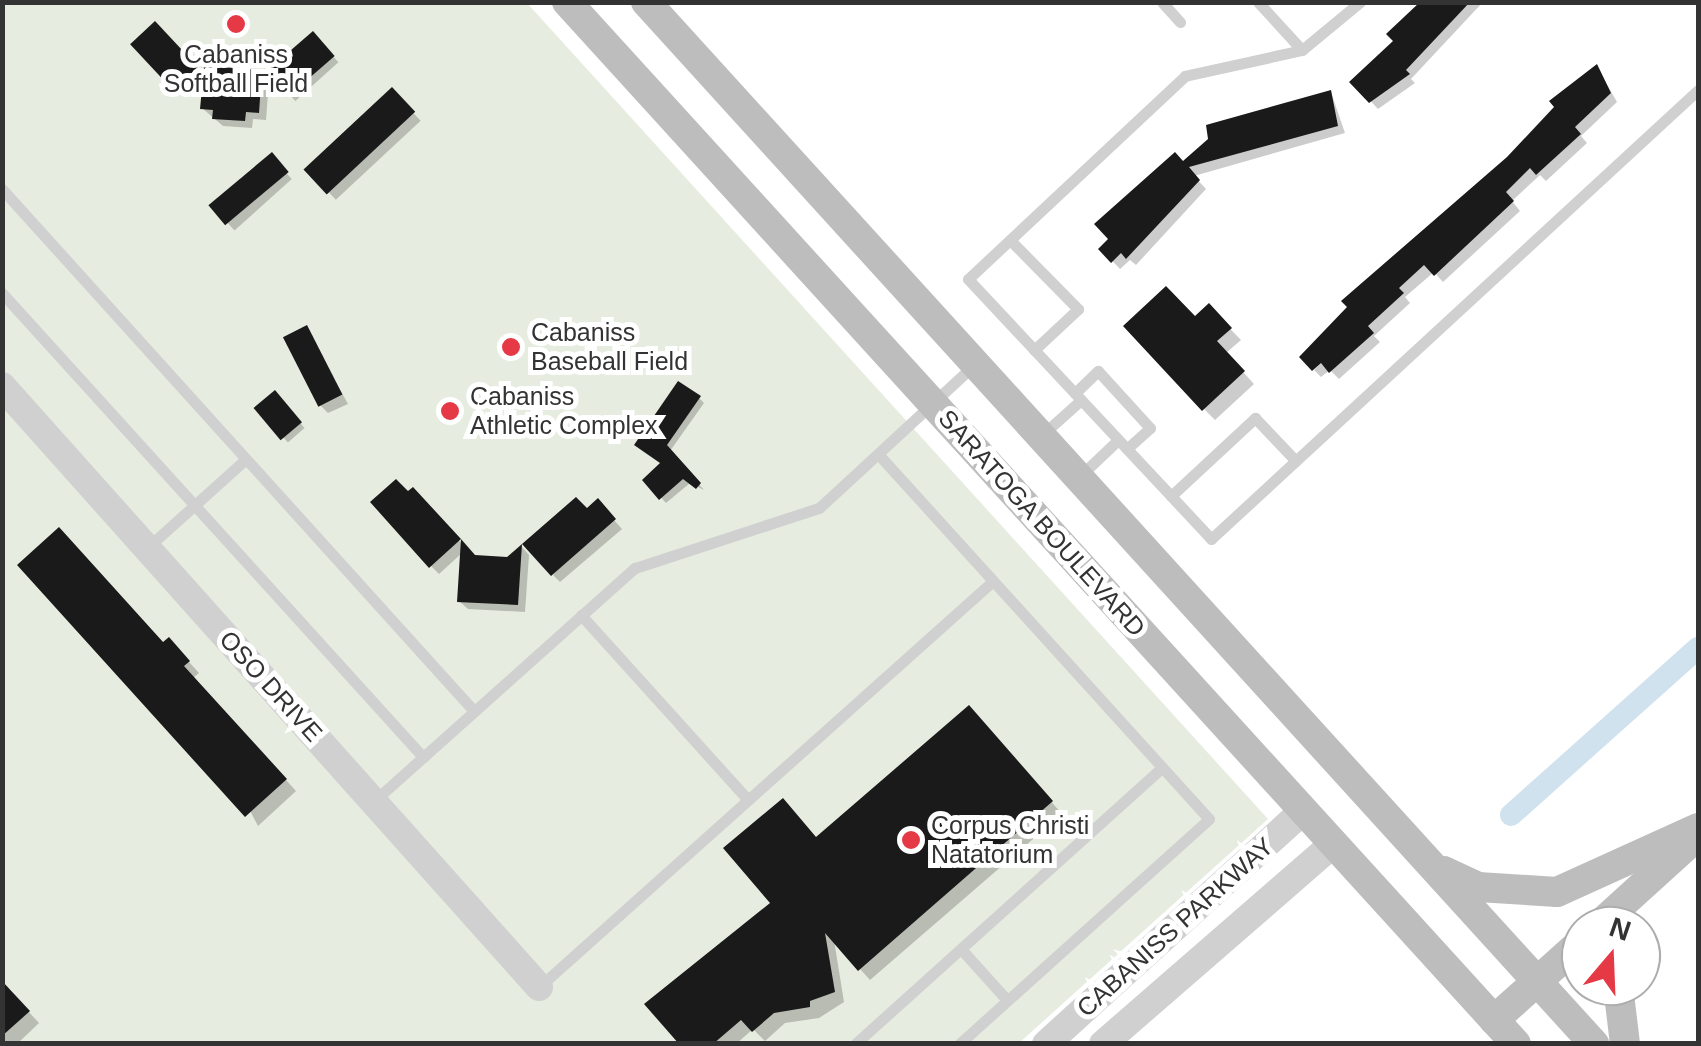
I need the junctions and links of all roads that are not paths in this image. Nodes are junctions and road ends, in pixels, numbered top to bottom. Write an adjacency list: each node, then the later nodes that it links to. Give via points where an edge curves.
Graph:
1 (567, 2): 16 (main road, SARATOGA BOULEVARD)
2 (646, 2): 13 (main road)
3 (1162, 2): 6 (lane)
4 (1258, 2): 7 (lane)
5 (1360, 2): 7 (lane)
6 (1180, 22)
7 (1302, 50): 10 (lane, via 1185,76)
8 (1698, 90): 21 (lane)
9 (2, 189): 20 (lane)
10 (1010, 240): 12 (lane, via 968,279); 12 (lane, via 1078,309)
11 (2, 293): 24 (lane)
12 (1034, 350): 15 (lane)
13 (975, 364): 16 (lane); 17 (main road)
14 (2, 386): 25 (street, OSO DRIVE)
15 (1078, 397): 17 (lane); 18 (lane); 18 (lane, via 1098,371 1150,428)
16 (933, 404): 19 (lane); 33 (main road, SARATOGA BOULEVARD)
17 (1042, 435): 22 (main road)
18 (1123, 444): 22 (lane); 23 (lane)
19 (879, 454): 26 (lane); 27 (lane, via 819,508 646,562)
20 (246, 459): 24 (lane); 28 (lane)
21 (1296, 461): 23 (lane, via 1212,539); 23 (lane, via 1255,418)
22 (1080, 476): 36 (main road)
23 (1171, 496)
24 (194, 506): 25 (lane); 29 (lane)
25 (147, 548): 32 (street, OSO DRIVE)
26 (993, 581): 30 (lane); 31 (lane)
27 (581, 615): 28 (lane); 31 (lane)
28 (474, 711): 29 (lane)
29 (422, 758): 32 (lane)
30 (1162, 768): 40 (lane); 44 (lane, via 1209,820)
31 (748, 800): 43 (lane)
32 (374, 802): 43 (street, OSO DRIVE)
33 (1304, 810): 35 (main road, SARATOGA BOULEVARD); 49 (street, CABANISS PARKWAY)
34 (1698, 831): 36 (main road, via 1558,892 1478,886); 37 (main road)
35 (1334, 843): 46 (main road, SARATOGA BOULEVARD); 50 (street, CABANISS PARKWAY)
36 (1431, 865): 42 (main road)
37 (1642, 886): 38 (main road); 39 (main road)
38 (1620, 906)
39 (1636, 906)
40 (961, 949): 44 (lane); 47 (lane)
41 (1561, 960): 42 (main road)
42 (1537, 982): 46 (main road); 52 (main road)
43 (539, 987)
44 (1007, 1000): 48 (lane)
45 (1620, 1006): 53 (main road)
46 (1494, 1020): 51 (main road, SARATOGA BOULEVARD)
47 (855, 1044)
48 (959, 1044)
49 (1046, 1044)
50 (1103, 1044)
51 (1516, 1044)
52 (1594, 1044)
53 (1625, 1044)

